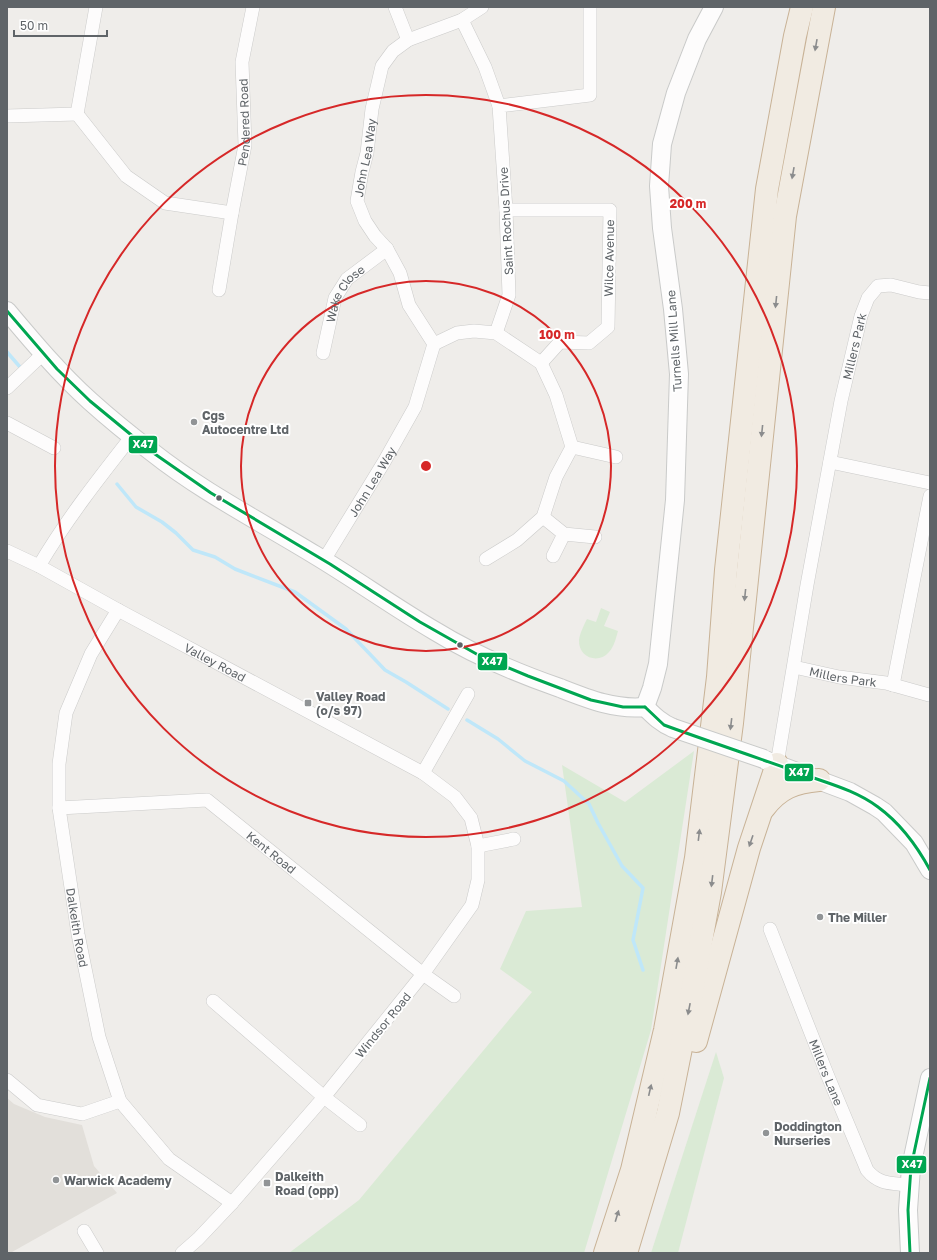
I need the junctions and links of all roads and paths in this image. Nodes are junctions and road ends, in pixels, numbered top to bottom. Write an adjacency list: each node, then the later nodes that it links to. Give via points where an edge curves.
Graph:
1 (96, 7): 12 (street)
2 (253, 7): 15 (street, Pendered Road, via 242,62 245,145)
3 (395, 7): 10 (street)
4 (482, 7): 9 (street, John Lea Way)
5 (590, 7): 11 (street, via 590,95)
6 (714, 7): 47 (main road, Turnells Mill Lane, via 697,39 676,93 662,144 659,186 678,374 675,500 658,664)
7 (802, 7): 71 (highway, one-way to 7, via 632,1170 665,1030 696,858 718,677 726,570 767,189)
8 (824, 7): 64 (highway, one-way to 64, via 785,216 732,723 710,892)
9 (462, 20): 10 (street, John Lea Way); 11 (street, Saint Rochus Drive, via 485,68)
10 (408, 40): 16 (street, John Lea Way, via 393,51 382,66 372,109 367,153 357,201 366,221)
11 (499, 106): 14 (street, Saint Rochus Drive)
12 (77, 114): 13 (street); 15 (street, via 126,176 165,203)
13 (7, 116)
14 (506, 210): 20 (street, Saint Rochus Drive, via 508,295); 24 (street, Wilce Avenue, via 610,210 608,326 589,343 560,342)
15 (232, 214): 17 (street, Pendered Road)
16 (387, 249): 21 (street, John Lea Way, via 400,273 409,305); 22 (street, Wake Close, via 358,270 343,285 335,298)
17 (219, 290)
18 (930, 293): 31 (street, Millers Park, via 890,285 878,286 868,298 861,316 841,401)
19 (7, 311): 23 (main road)
20 (496, 333): 21 (street, via 456,333); 24 (street)
21 (434, 344): 40 (street, John Lea Way, via 416,407)
22 (323, 352)
23 (44, 353): 25 (street); 27 (main road, via 90,401)
24 (540, 363): 28 (street, via 556,395)
25 (7, 388)
26 (7, 423): 29 (street)
27 (132, 436): 40 (main road, via 154,454 207,489); 41 (street, via 93,484)
28 (572, 447): 30 (street); 34 (street, via 556,477)
29 (54, 448)
30 (616, 457)
31 (830, 462): 32 (street); 43 (street, Millers Park)
32 (930, 483)
33 (929, 503): 44 (street, Millers Park)
34 (543, 517): 35 (street); 39 (street, via 517,540)
35 (564, 534): 36 (street); 38 (street)
36 (595, 537)
37 (7, 551): 41 (street, Valley Road)
38 (553, 556)
39 (486, 559)
40 (324, 560): 47 (main road, via 435,632 500,665 599,702 626,707)
41 (39, 566): 42 (street, Valley Road)
42 (118, 610): 49 (street, Valley Road); 51 (street, Dalkeith Road, via 91,654 66,713 59,764)
43 (794, 666): 44 (street, Millers Park, via 839,677); 48 (street, Millers Park)
44 (893, 685): 46 (street, Millers Park)
45 (468, 694): 49 (street)
46 (929, 695)
47 (645, 707): 48 (main road, bridge, via 664,725)
48 (771, 762): 50 (main road); 52 (highway)
49 (423, 773): 54 (street, Windsor Road, via 455,797 471,818)
50 (819, 780): 52 (highway, via 803,781 789,786 775,795); 55 (main road, via 850,792 884,812 914,843)
51 (59, 808): 57 (street, Kent Road, via 208,800); 63 (street, Dalkeith Road, via 78,934 99,1037)
52 (761, 812): 64 (highway, one-way to 64, via 698,1035)
53 (514, 839): 54 (street)
54 (478, 846): 57 (street, Windsor Road, via 478,880 472,905)
55 (930, 870)
56 (770, 929): 66 (street, Millers Lane, via 867,1170 880,1182)
57 (423, 974): 58 (street, Kent Road); 62 (street, Windsor Road)
58 (454, 996)
59 (213, 1001): 62 (street)
60 (930, 1078): 66 (main road)
61 (7, 1080): 63 (street, via 37,1105 82,1114)
62 (324, 1097): 65 (street); 67 (street, Windsor Road)
63 (120, 1101): 67 (street, Dalkeith Road, via 169,1159)
64 (668, 1114): 72 (highway)
65 (360, 1125)
66 (909, 1185): 73 (main road)
67 (232, 1203): 70 (street, Windsor Road)
68 (84, 1231): 69 (street)
69 (97, 1253)
70 (182, 1253)
71 (605, 1253)
72 (626, 1253)
73 (910, 1253)

